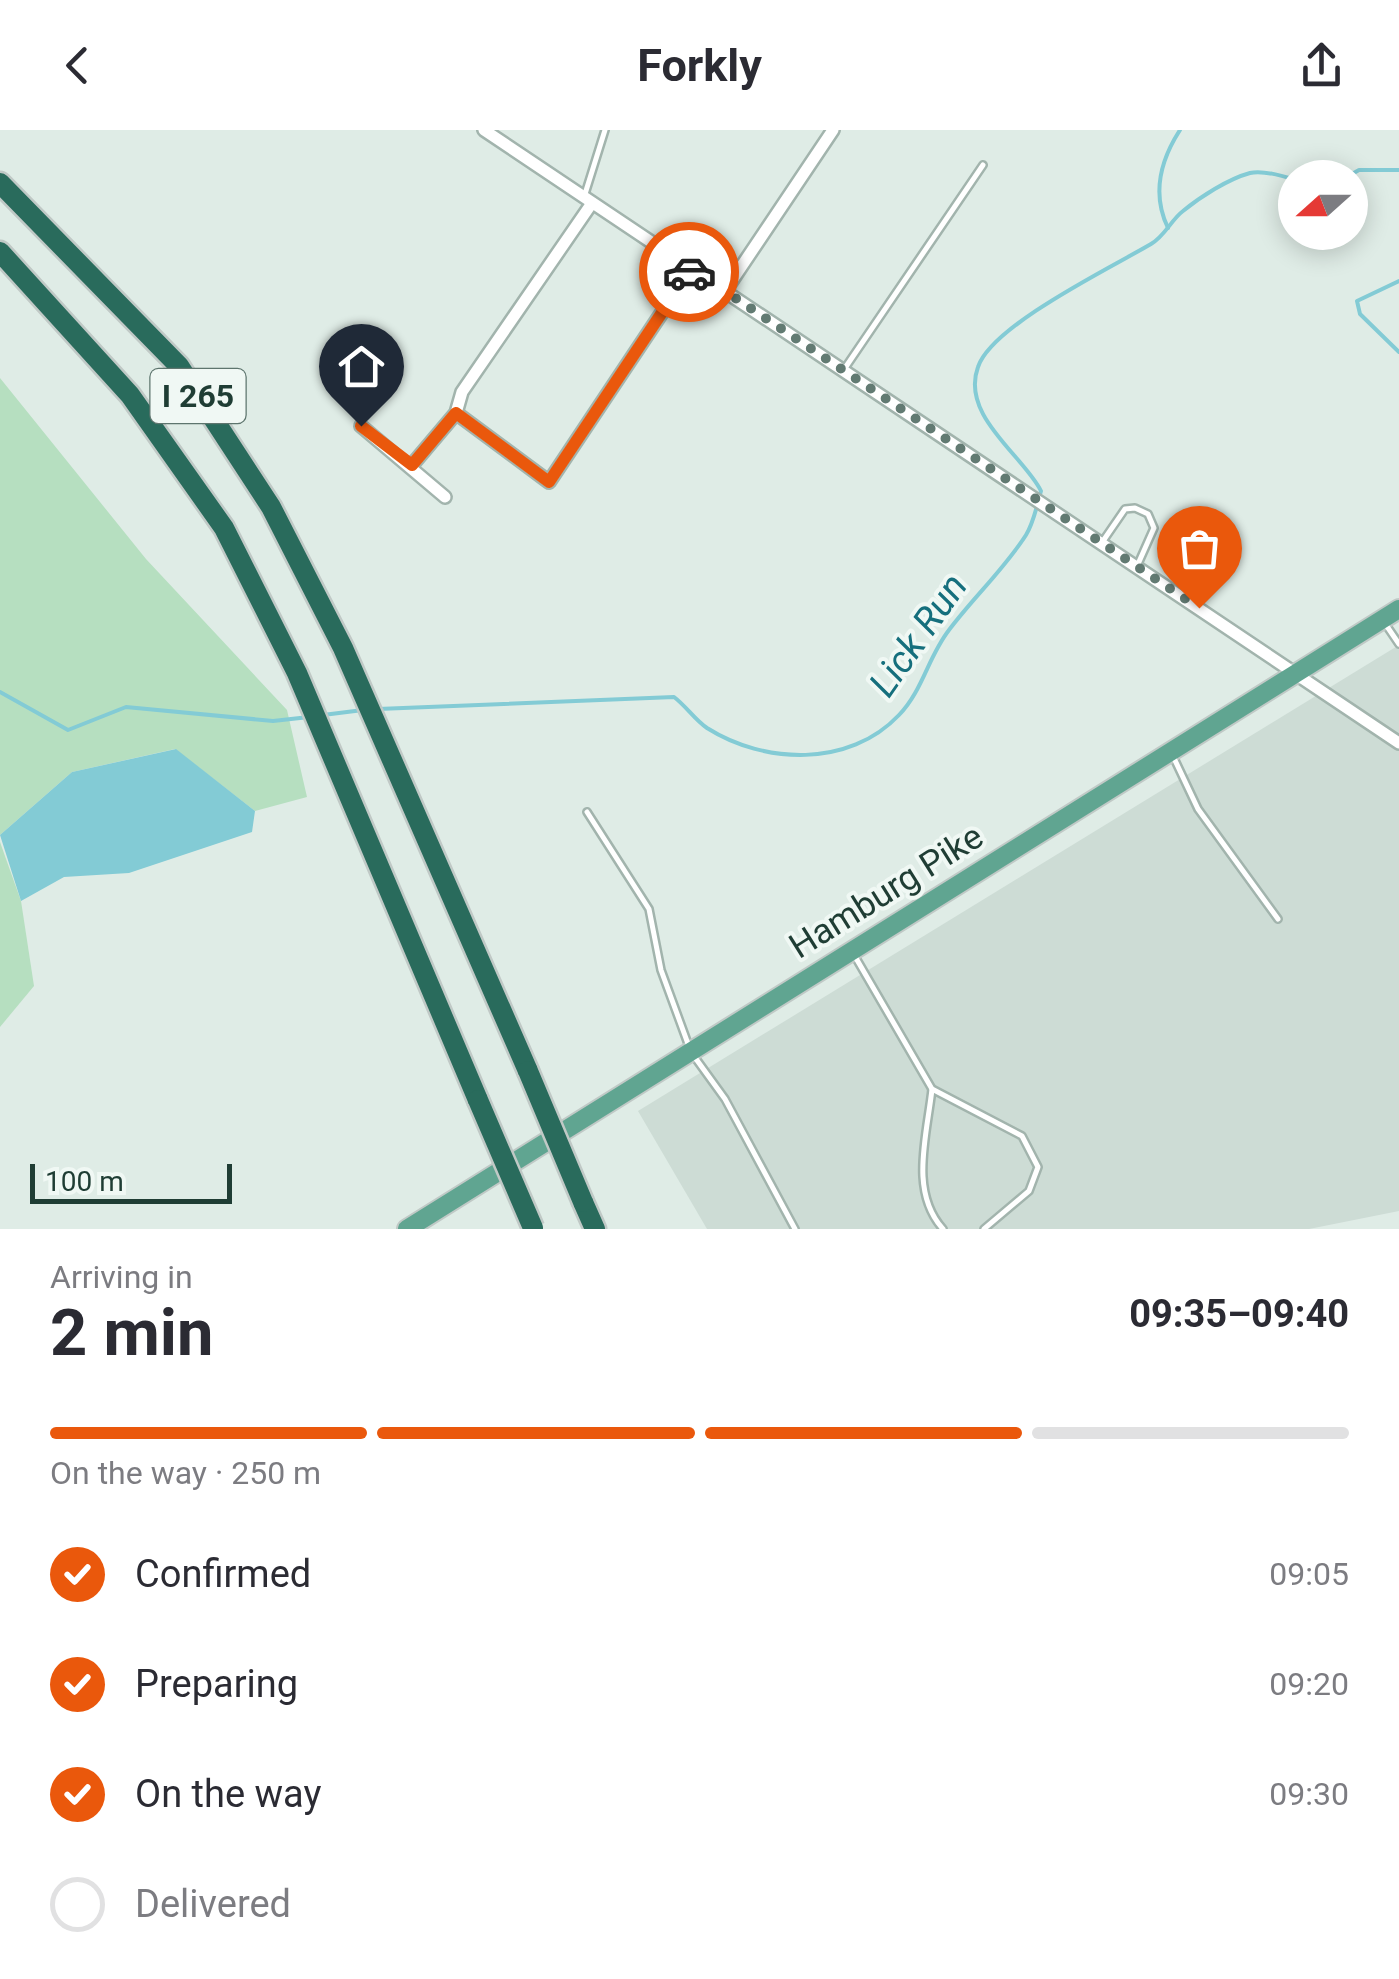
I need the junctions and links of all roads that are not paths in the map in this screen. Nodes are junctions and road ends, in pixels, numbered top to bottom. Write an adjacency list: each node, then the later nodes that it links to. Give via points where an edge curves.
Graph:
1 (484, 130): 6 (street)
2 (605, 130): 6 (lane)
3 (833, 130): 9 (street)
4 (983, 165): 10 (lane)
5 (0, 183): 29 (highway, I 265, bridge, via 178,366 271,507 343,648)
6 (588, 200): 8 (street); 11 (street, via 462,392)
7 (0, 252): 27 (highway, I 265, bridge, via 117,380 183,466 241,559 297,673)
8 (691, 269): 9 (street); 11 (street, via 549,482)
9 (725, 291): 10 (street)
10 (843, 370): 15 (street)
11 (456, 413): 13 (street)
12 (361, 426): 13 (street)
13 (412, 465): 14 (street)
14 (445, 497)
15 (1102, 543): 16 (street); 16 (lane, via 1125,510 1148,514 1154,528)
16 (1137, 567): 19 (street)
17 (1391, 614): 18 (lane); 19 (main road, Hamburg Pike)
18 (1399, 644)
19 (1296, 672): 20 (street); 21 (main road, Hamburg Pike)
20 (1397, 737)
21 (1170, 752): 23 (lane, via 1198,810); 24 (main road, Hamburg Pike)
22 (588, 812): 25 (lane, via 648,909 661,970)
23 (1278, 919)
24 (852, 951): 25 (main road, Hamburg Pike); 26 (lane)
25 (691, 1052): 28 (main road, Hamburg Pike); 30 (lane)
26 (932, 1090): 31 (lane, via 921,1182 927,1208); 32 (lane, via 1022,1136 1038,1168 1030,1192)
27 (533, 1228)
28 (407, 1229)
29 (595, 1229)
30 (795, 1229)
31 (942, 1229)
32 (984, 1229)

